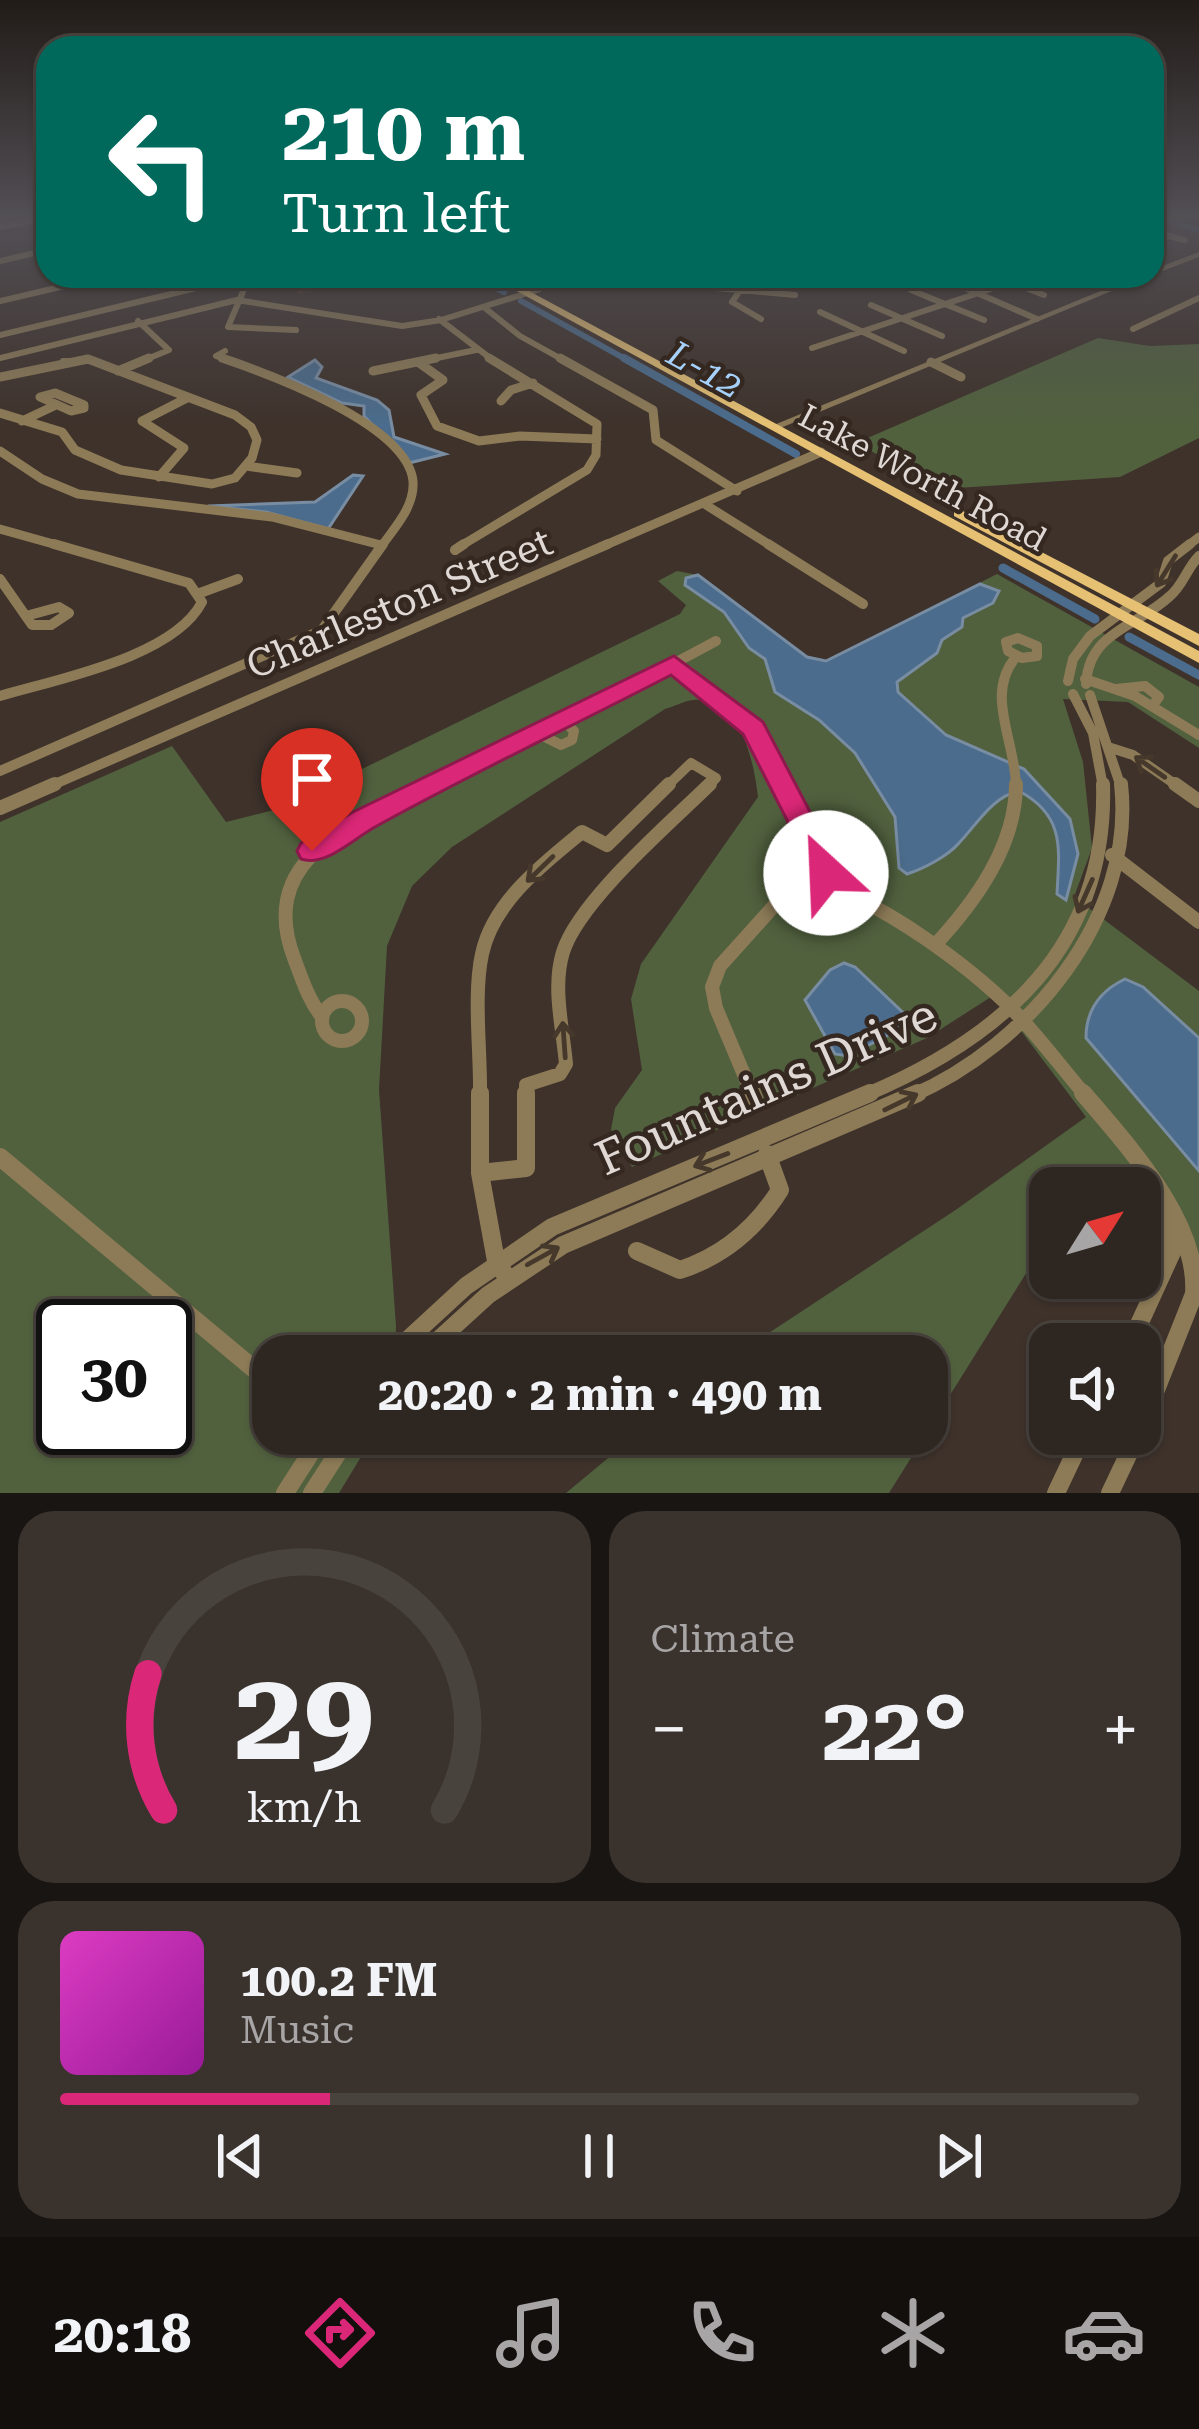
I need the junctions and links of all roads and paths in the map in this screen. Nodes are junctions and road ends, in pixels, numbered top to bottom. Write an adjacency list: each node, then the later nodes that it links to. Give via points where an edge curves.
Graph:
1 (56, 288): 21 (street)
2 (193, 288): 24 (street)
3 (242, 288): 19 (street)
4 (513, 288): 28 (street)
5 (516, 288): 25 (street)
6 (530, 288): 45 (main road, Lake Worth Road)
7 (531, 288): 46 (main road, Lake Worth Road)
8 (718, 288): 14 (street)
9 (966, 288): 16 (street)
10 (969, 288): 16 (street)
11 (991, 288): 16 (street)
12 (1023, 288): 18 (street)
13 (1113, 288): 27 (street)
14 (742, 290): 17 (street); 29 (street, via 732,302)
15 (910, 290): 23 (street)
16 (977, 293): 23 (street); 27 (street)
17 (795, 295)
18 (1044, 296)
19 (243, 298): 28 (street, via 381,326); 32 (street); 34 (street, via 230,328)
20 (1199, 298): 33 (street)
21 (0, 301)
22 (871, 305): 30 (street)
23 (946, 305): 30 (street); 31 (street)
24 (122, 306): 32 (street); 36 (street)
25 (484, 308): 28 (street); 64 (street, via 653,410 656,440)
26 (820, 312): 35 (street)
27 (1040, 317): 44 (street)
28 (439, 318): 39 (street)
29 (761, 319)
30 (905, 320): 35 (street); 37 (street)
31 (984, 320)
32 (138, 321): 41 (street); 48 (street, via 170,350)
33 (1133, 329)
34 (296, 330)
35 (863, 333): 38 (street); 40 (street)
36 (0, 335)
37 (942, 336)
38 (812, 348)
39 (476, 350): 43 (street); 51 (street)
40 (904, 351)
41 (0, 356)
42 (215, 356): 68 (street, via 293,382 370,424 413,476 412,498)
43 (418, 362): 47 (street); 58 (street, via 443,380 421,395 437,426 478,441)
44 (931, 362): 50 (street); 57 (street)
45 (658, 364): 46 (main road); 57 (main road, Lake Worth Road)
46 (690, 370): 57 (main road, Lake Worth Road)
47 (373, 371)
48 (117, 372): 49 (street, via 82,358); 52 (street)
49 (0, 377)
50 (961, 377)
51 (533, 382): 53 (street); 58 (street, via 591,417)
52 (187, 398): 61 (street, via 251,427 257,440); 63 (street, via 142,422 184,448)
53 (501, 401)
54 (56, 405): 56 (street)
55 (0, 413): 56 (street)
56 (22, 421): 63 (street, via 62,432 88,457)
57 (781, 425): 60 (main road, Lake Worth Road); 75 (main road, Lake Worth Road)
58 (597, 439): 69 (street, via 587,470)
59 (0, 451): 68 (street, via 89,497 272,517)
60 (820, 452): 64 (street, Charleston Street); 75 (main road, Lake Worth Road)
61 (246, 466): 62 (street); 63 (street, via 227,482)
62 (297, 473)
63 (159, 477)
64 (737, 491): 65 (street, Charleston Street)
65 (706, 505): 74 (street); 88 (street, Charleston Street)
66 (1, 530): 73 (street)
67 (1199, 537): 75 (street, one-way to 75, via 1168,562 1162,583)
68 (381, 545): 86 (street, via 330,623 308,639)
69 (455, 550)
70 (1199, 556): 75 (street, via 1177,591)
71 (0, 579): 76 (street)
72 (238, 579): 73 (street)
73 (200, 593): 83 (street, via 201,613 175,637)
74 (862, 604)
75 (1132, 613): 77 (main road, Lake Worth Road); 80 (main road, Lake Worth Road); 82 (street, via 1085,653)
76 (26, 616)
77 (1199, 640)
78 (716, 641): 81 (street)
79 (1016, 657): 93 (street, via 998,692 1016,756 1008,838 964,914)
80 (1199, 658)
81 (674, 664): 89 (street, via 754,729); 95 (street, via 312,851 291,877 283,905 285,935)
82 (1081, 687): 84 (street, via 1116,689); 85 (street, Fountains Drive)
83 (0, 696)
84 (1199, 735)
85 (1104, 746): 87 (street, one-way to 85, via 1133,755); 90 (street, Fountains Drive, via 1122,791)
86 (0, 771)
87 (1199, 801)
88 (0, 808)
89 (805, 839): 91 (street); 91 (street, via 796,859)
90 (1108, 853): 92 (street); 94 (street, Fountains Drive, via 1110,885 1073,963)
91 (811, 877): 93 (street, via 882,908); 96 (street, via 781,898 720,966 712,987)
92 (1199, 922)
93 (935, 945): 94 (street)
94 (1018, 1016): 97 (street, Fountains Drive, via 970,1066); 100 (street, via 1146,1168)
95 (322, 1017)
96 (754, 1099)
97 (766, 1151): 101 (street, via 780,1190 761,1218 680,1270); 102 (street, Fountains Drive, one-way to 102, via 552,1227); 104 (street, Fountains Drive, one-way to 97, via 562,1245)
98 (0, 1156): 109 (street)
99 (480, 1173): 99 (street, one-way to 99, via 526,1168 526,1084 560,1074 566,1064 564,949 634,861 716,778 691,763 607,845 583,832 500,908 482,956); 102 (street)
100 (1163, 1207): 103 (street, via 1173,1250); 105 (street, via 1187,1244)
101 (637, 1251)
102 (496, 1261): 104 (street); 107 (street, Fountains Drive)
103 (1163, 1276): 105 (street); 106 (street)
104 (508, 1279): 108 (street, Fountains Drive)
105 (1194, 1292): 110 (street)
106 (1140, 1323)
107 (413, 1335)
108 (445, 1335)
109 (252, 1367)
110 (1161, 1376)
111 (309, 1455): 116 (street)
112 (334, 1455): 117 (street)
113 (1076, 1455): 115 (street)
114 (1128, 1455): 118 (street)
115 (1063, 1490)
116 (285, 1493)
117 (313, 1493)
118 (1110, 1493)

